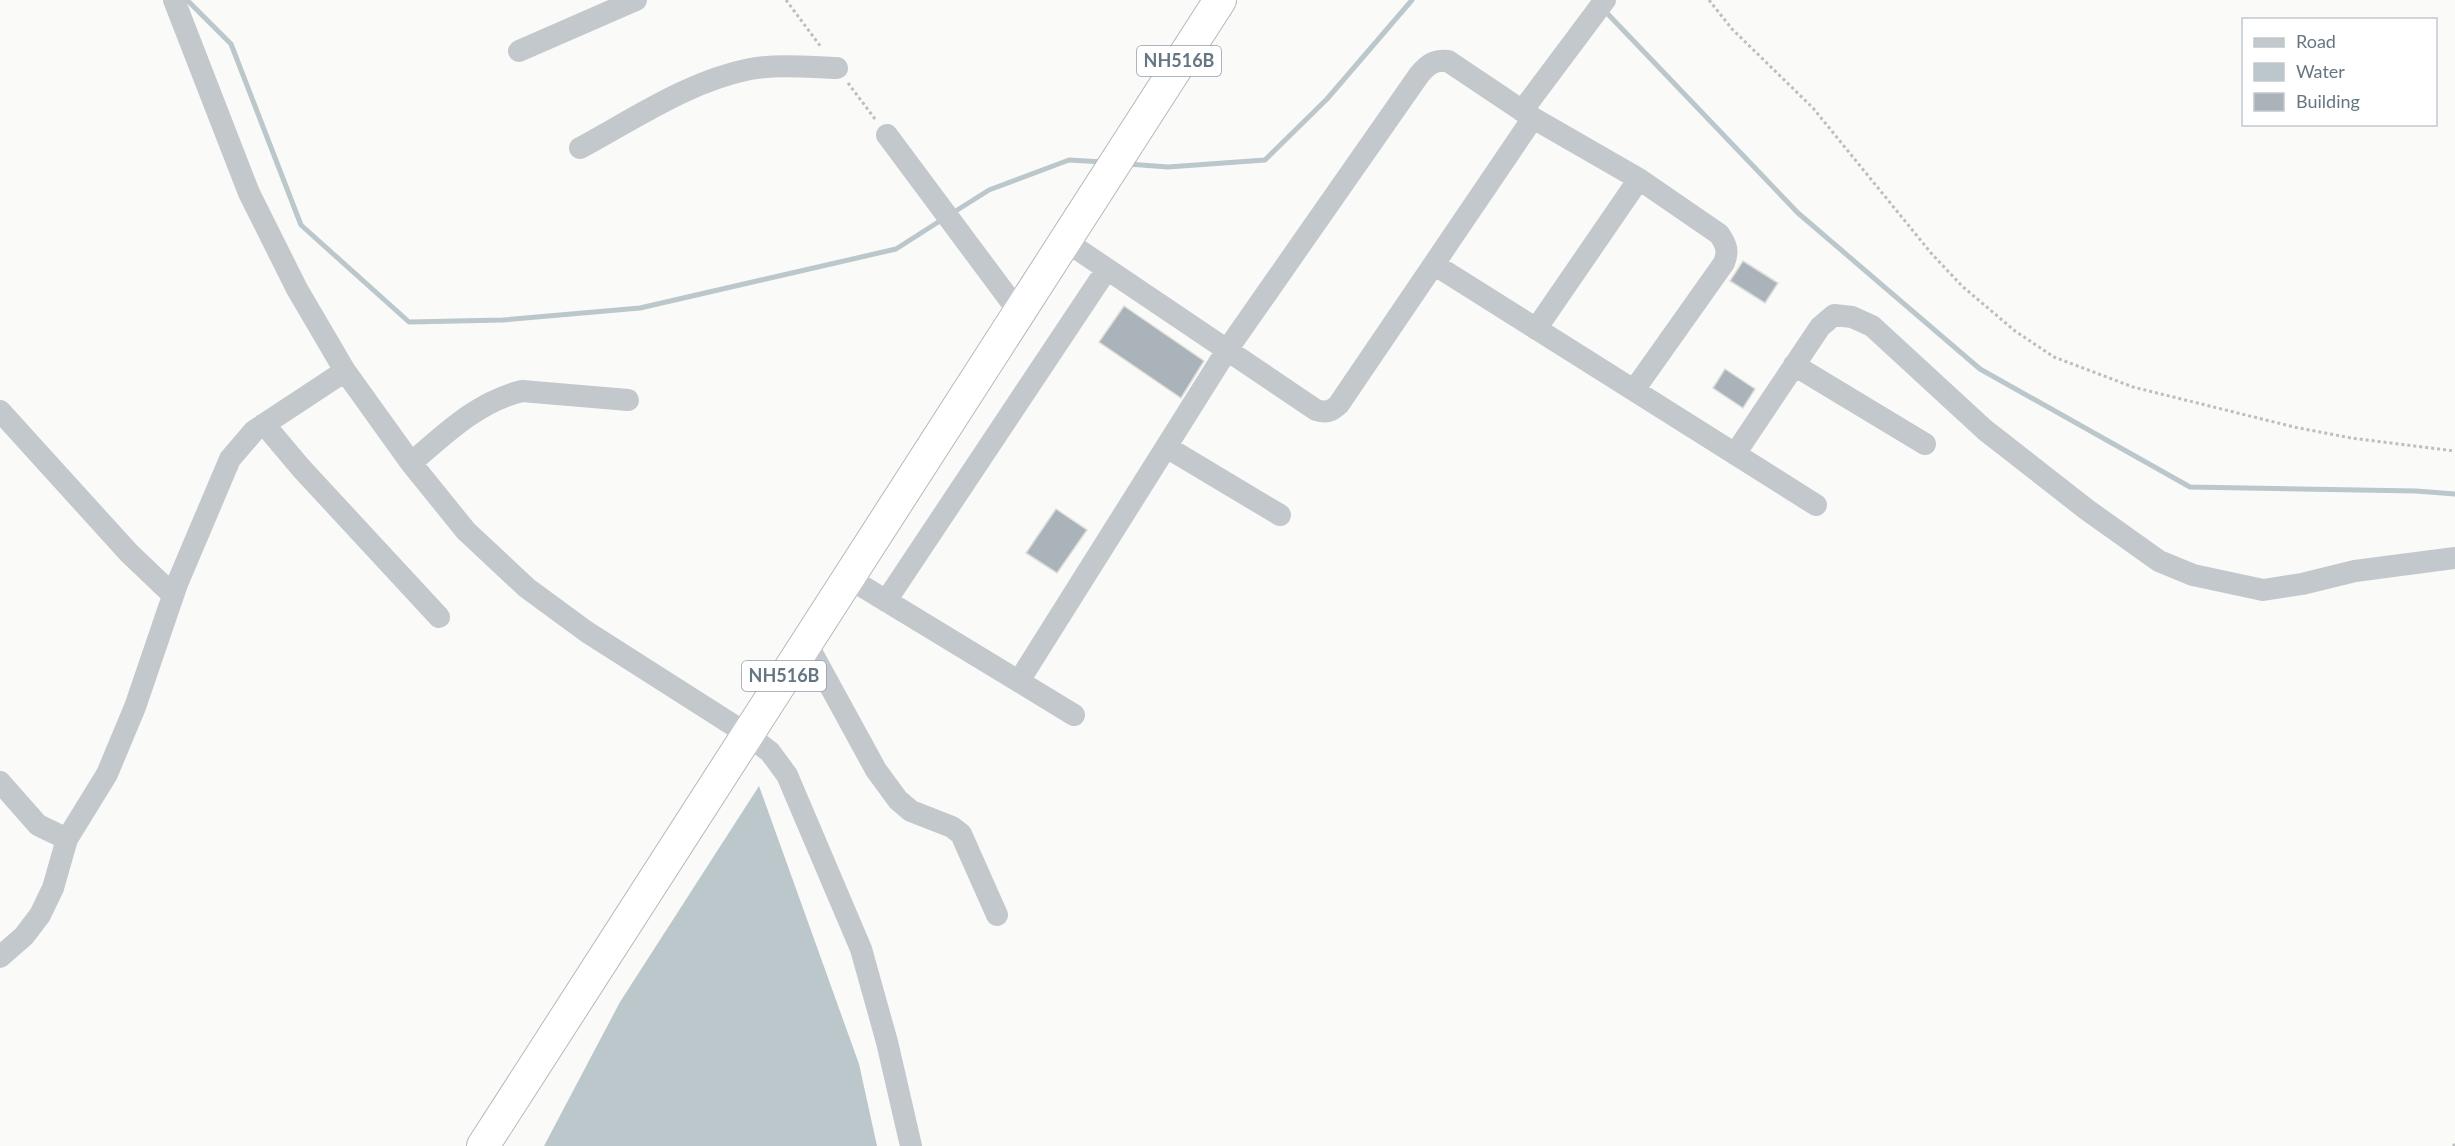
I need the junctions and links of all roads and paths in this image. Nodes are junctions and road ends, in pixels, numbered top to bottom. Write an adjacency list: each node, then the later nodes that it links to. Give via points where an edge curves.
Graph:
1 (174, 0): 19 (street, via 249,193 297,289)
2 (636, 0): 6 (street)
3 (1220, 0): 12 (highway, NH516B)
4 (1605, 0): 8 (street)
5 (1709, 0): 26 (path, via 1732,29 1813,108 1962,286 2015,331 2054,357 2133,387 2294,427)
6 (519, 51)
7 (837, 68): 10 (street, via 751,69 712,80)
8 (1527, 115): 11 (street); 13 (street); 17 (street, via 1448,61 1437,60 1427,66)
9 (887, 135): 15 (street)
10 (580, 148)
11 (1639, 179): 16 (street); 20 (street, via 1719,234 1728,254)
12 (1064, 240): 14 (street); 15 (highway, NH516B)
13 (1435, 265): 16 (street); 17 (street, via 1333,410 1316,410)
14 (1107, 269): 17 (street); 34 (street)
15 (1018, 311): 32 (highway, NH516B)
16 (1536, 329): 20 (street)
17 (1227, 350): 25 (street)
18 (1794, 366): 24 (street); 27 (street); 31 (street, via 1820,327 1834,315 1852,317 1872,326 1985,430 2086,509 2159,561 2193,575 2263,590 2355,571)
19 (345, 371): 23 (street); 28 (street)
20 (1634, 390): 27 (street)
21 (628, 400): 28 (street, via 522,391 506,395 454,426)
22 (0, 411): 33 (street, via 129,553)
23 (264, 424): 33 (street, via 230,459); 35 (street)
24 (1925, 444)
25 (1168, 447): 30 (street); 37 (street)
26 (2455, 451)
27 (1735, 454): 29 (street)
28 (411, 463): 39 (street, via 466,531 527,588 586,632)
29 (1816, 506)
30 (1280, 515)
31 (2455, 558)
32 (847, 578): 34 (street); 36 (highway, NH516B)
33 (173, 595): 41 (street, via 135,707 107,774)
34 (886, 601): 37 (street)
35 (439, 617)
36 (806, 642): 39 (highway, NH516B); 42 (street, via 876,770 898,800 911,811 961,834)
37 (1019, 681): 38 (street)
38 (1074, 715)
39 (747, 734): 44 (highway, NH516B); 45 (street, via 770,752 787,775 861,949)
40 (0, 782): 41 (street, via 38,825)
41 (67, 839): 43 (street, via 53,888 40,915)
42 (997, 915)
43 (0, 957)
44 (483, 1146)
45 (911, 1146)

